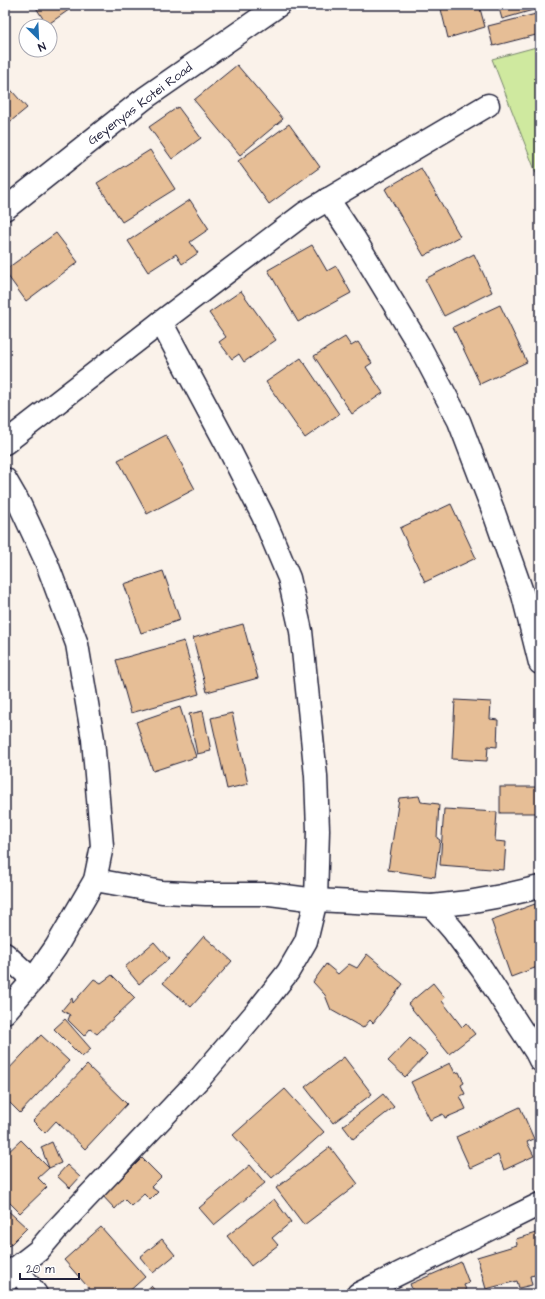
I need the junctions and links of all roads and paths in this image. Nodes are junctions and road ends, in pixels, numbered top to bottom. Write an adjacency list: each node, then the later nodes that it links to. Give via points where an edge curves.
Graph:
1 (279, 5): 4 (street, Geyenyas Kotei Road, via 145,98)
2 (488, 105): 3 (street)
3 (328, 199): 5 (street, via 305,213); 8 (street, via 420,347 459,421)
4 (5, 209)
5 (160, 322): 6 (street); 12 (street, via 227,445 289,578 301,631 316,776)
6 (5, 443)
7 (5, 479): 10 (street, via 46,561 77,644 93,739 99,802 102,846)
8 (536, 627): 9 (street)
9 (540, 663)
10 (95, 880): 12 (street, via 162,892 270,894); 15 (street, via 56,947)
11 (540, 887): 13 (street, via 468,902)
12 (316, 900): 13 (street); 19 (street, via 306,941 288,972 258,1010 201,1077 38,1251)
13 (432, 906): 17 (street, via 482,968)
14 (5, 954): 15 (street)
15 (33, 980): 16 (street)
16 (5, 1012)
17 (540, 1060)
18 (540, 1204): 21 (street)
19 (11, 1276): 20 (street)
20 (36, 1294)
21 (358, 1294)

